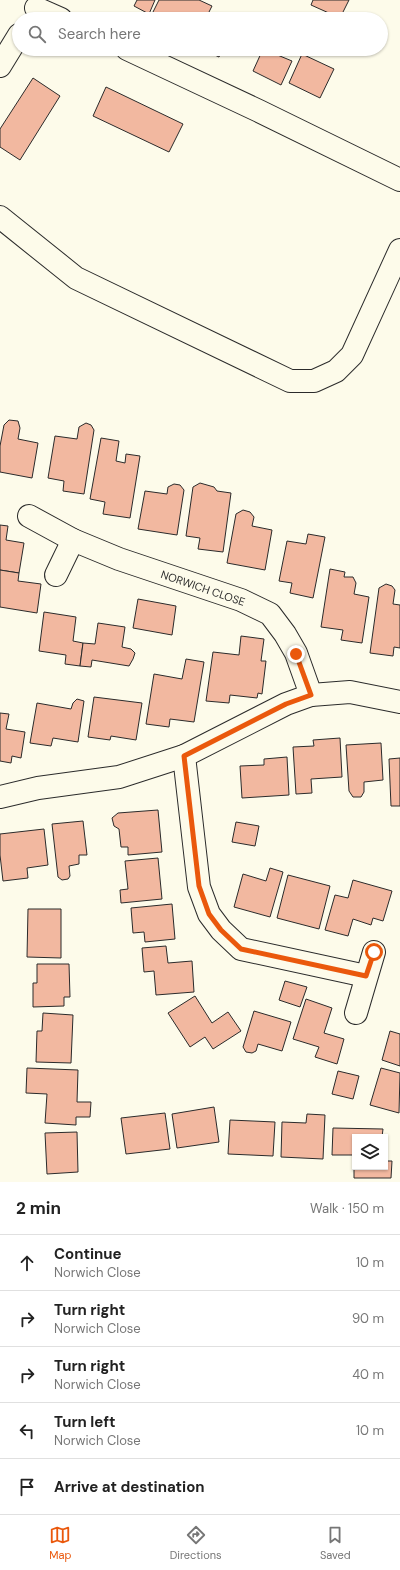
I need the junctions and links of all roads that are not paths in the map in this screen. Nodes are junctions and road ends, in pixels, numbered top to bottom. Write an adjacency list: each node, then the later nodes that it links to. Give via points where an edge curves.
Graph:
1 (12, 46): 3 (street)
2 (142, 56): 4 (street)
3 (0, 66)
4 (400, 180)
5 (0, 217): 6 (street, via 76,278 290,381 314,381 336,371 352,355)
6 (400, 250)
7 (29, 516): 8 (street, NORWICH CLOSE)
8 (73, 540): 9 (street); 10 (street, NORWICH CLOSE, via 119,559 242,600 270,614 296,654)
9 (56, 575)
10 (311, 695): 11 (street, via 350,692); 12 (street, via 286,704)
11 (400, 702)
12 (184, 756): 13 (street, via 119,777 38,788); 15 (street, via 199,886 209,914 221,930 241,949)
13 (0, 797)
14 (374, 952): 15 (street)
15 (366, 976): 16 (street)
16 (356, 1013)

